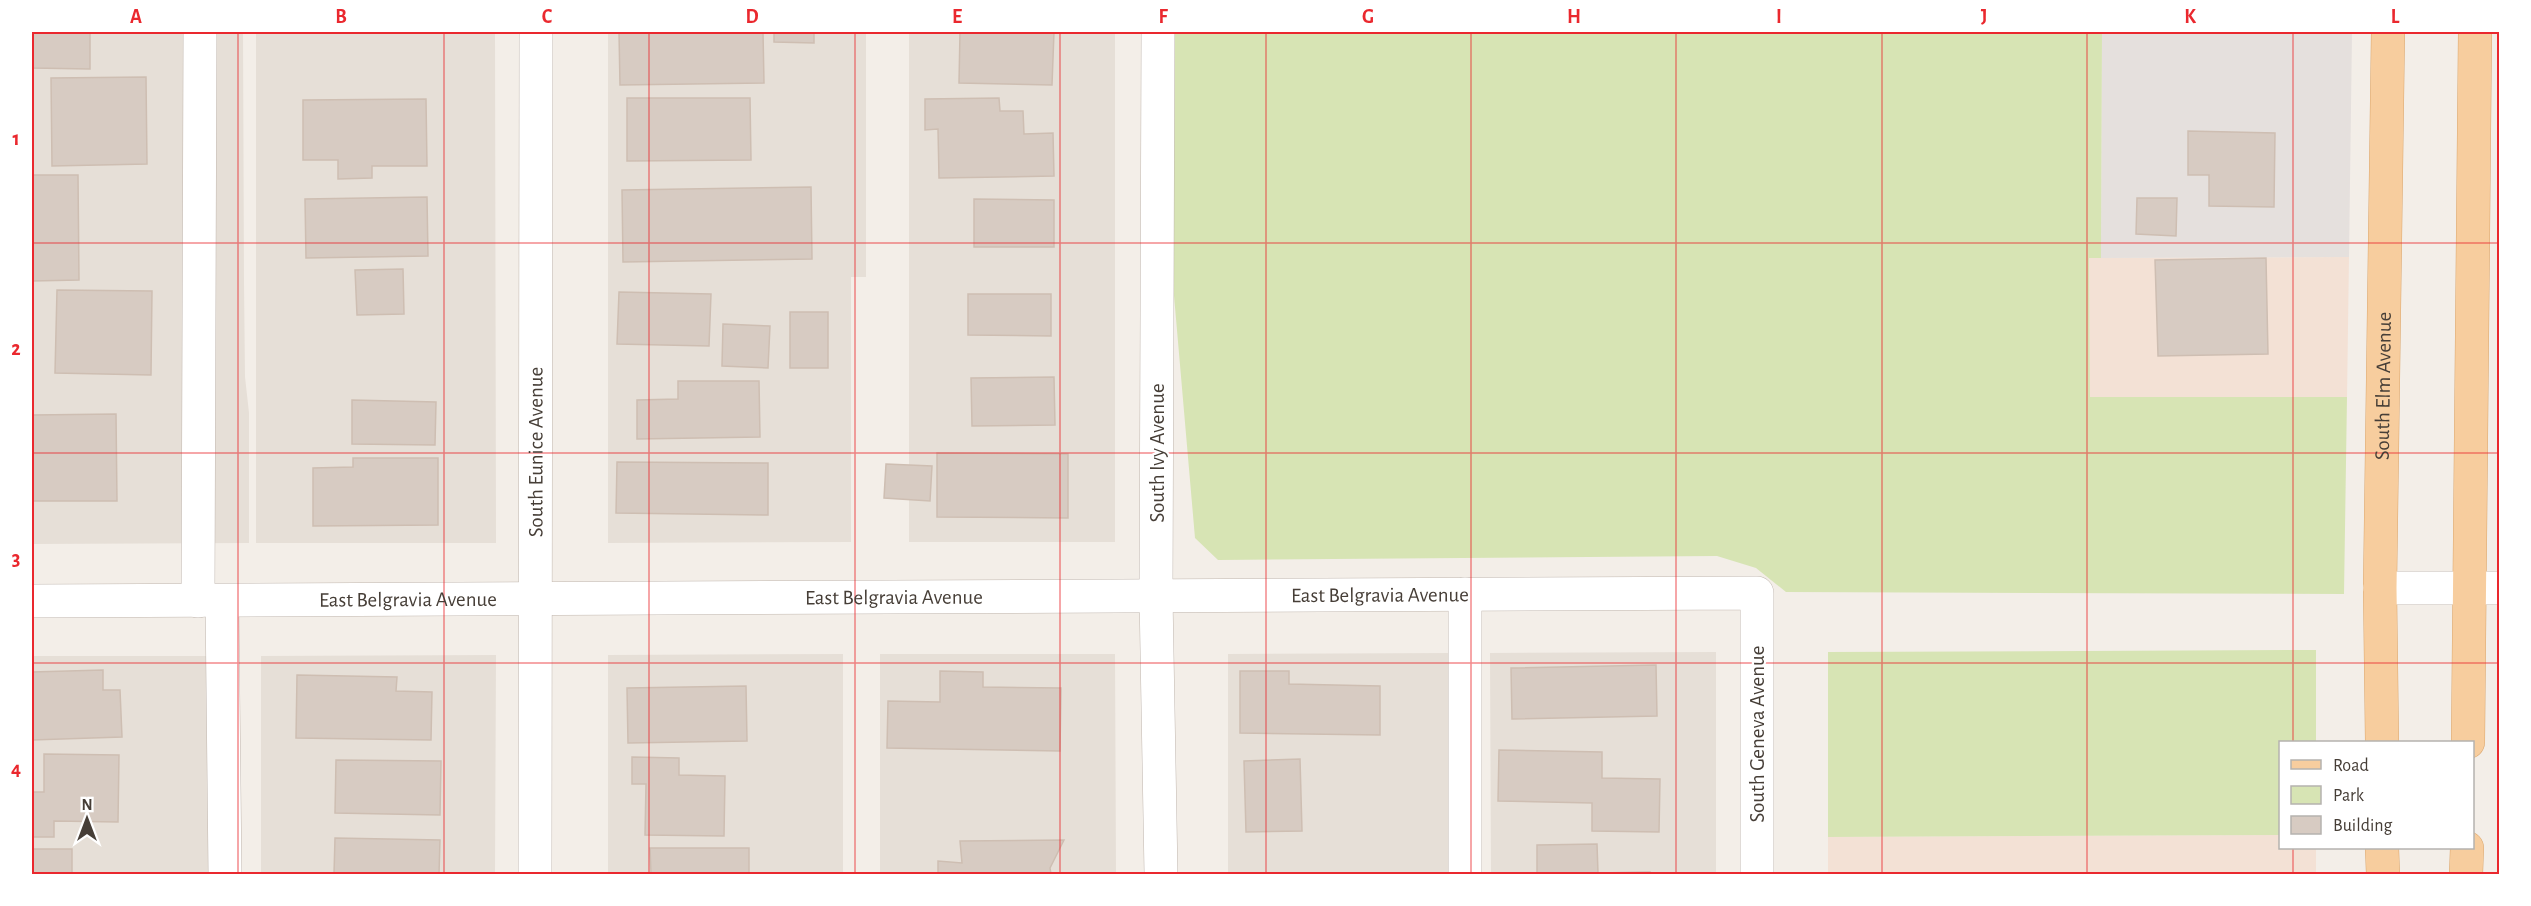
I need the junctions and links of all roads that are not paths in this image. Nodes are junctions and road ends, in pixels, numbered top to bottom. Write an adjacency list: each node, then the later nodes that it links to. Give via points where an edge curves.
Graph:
1 (200, 32): 13 (street)
2 (536, 32): 11 (street, South Eunice Avenue)
3 (1158, 32): 10 (street, South Ivy Avenue)
4 (2388, 32): 6 (main road, South Elm Avenue)
5 (2475, 32): 7 (main road)
6 (2380, 588): 7 (street); 14 (main road, South Elm Avenue)
7 (2485, 588): 15 (main road)
8 (1757, 593): 9 (street, East Belgravia Avenue); 22 (street, South Geneva Avenue)
9 (1465, 594): 10 (street, East Belgravia Avenue); 21 (street)
10 (1156, 597): 11 (street, East Belgravia Avenue); 20 (street, South Ivy Avenue)
11 (535, 599): 13 (street, East Belgravia Avenue); 19 (street, South Eunice Avenue)
12 (32, 601): 13 (street, East Belgravia Avenue)
13 (210, 601): 18 (street)
14 (2382, 741)
15 (2469, 741)
16 (2382, 849): 23 (main road)
17 (2467, 849): 24 (main road)
18 (225, 874)
19 (535, 874)
20 (1161, 874)
21 (1465, 874)
22 (1757, 874)
23 (2383, 874)
24 (2466, 874)

